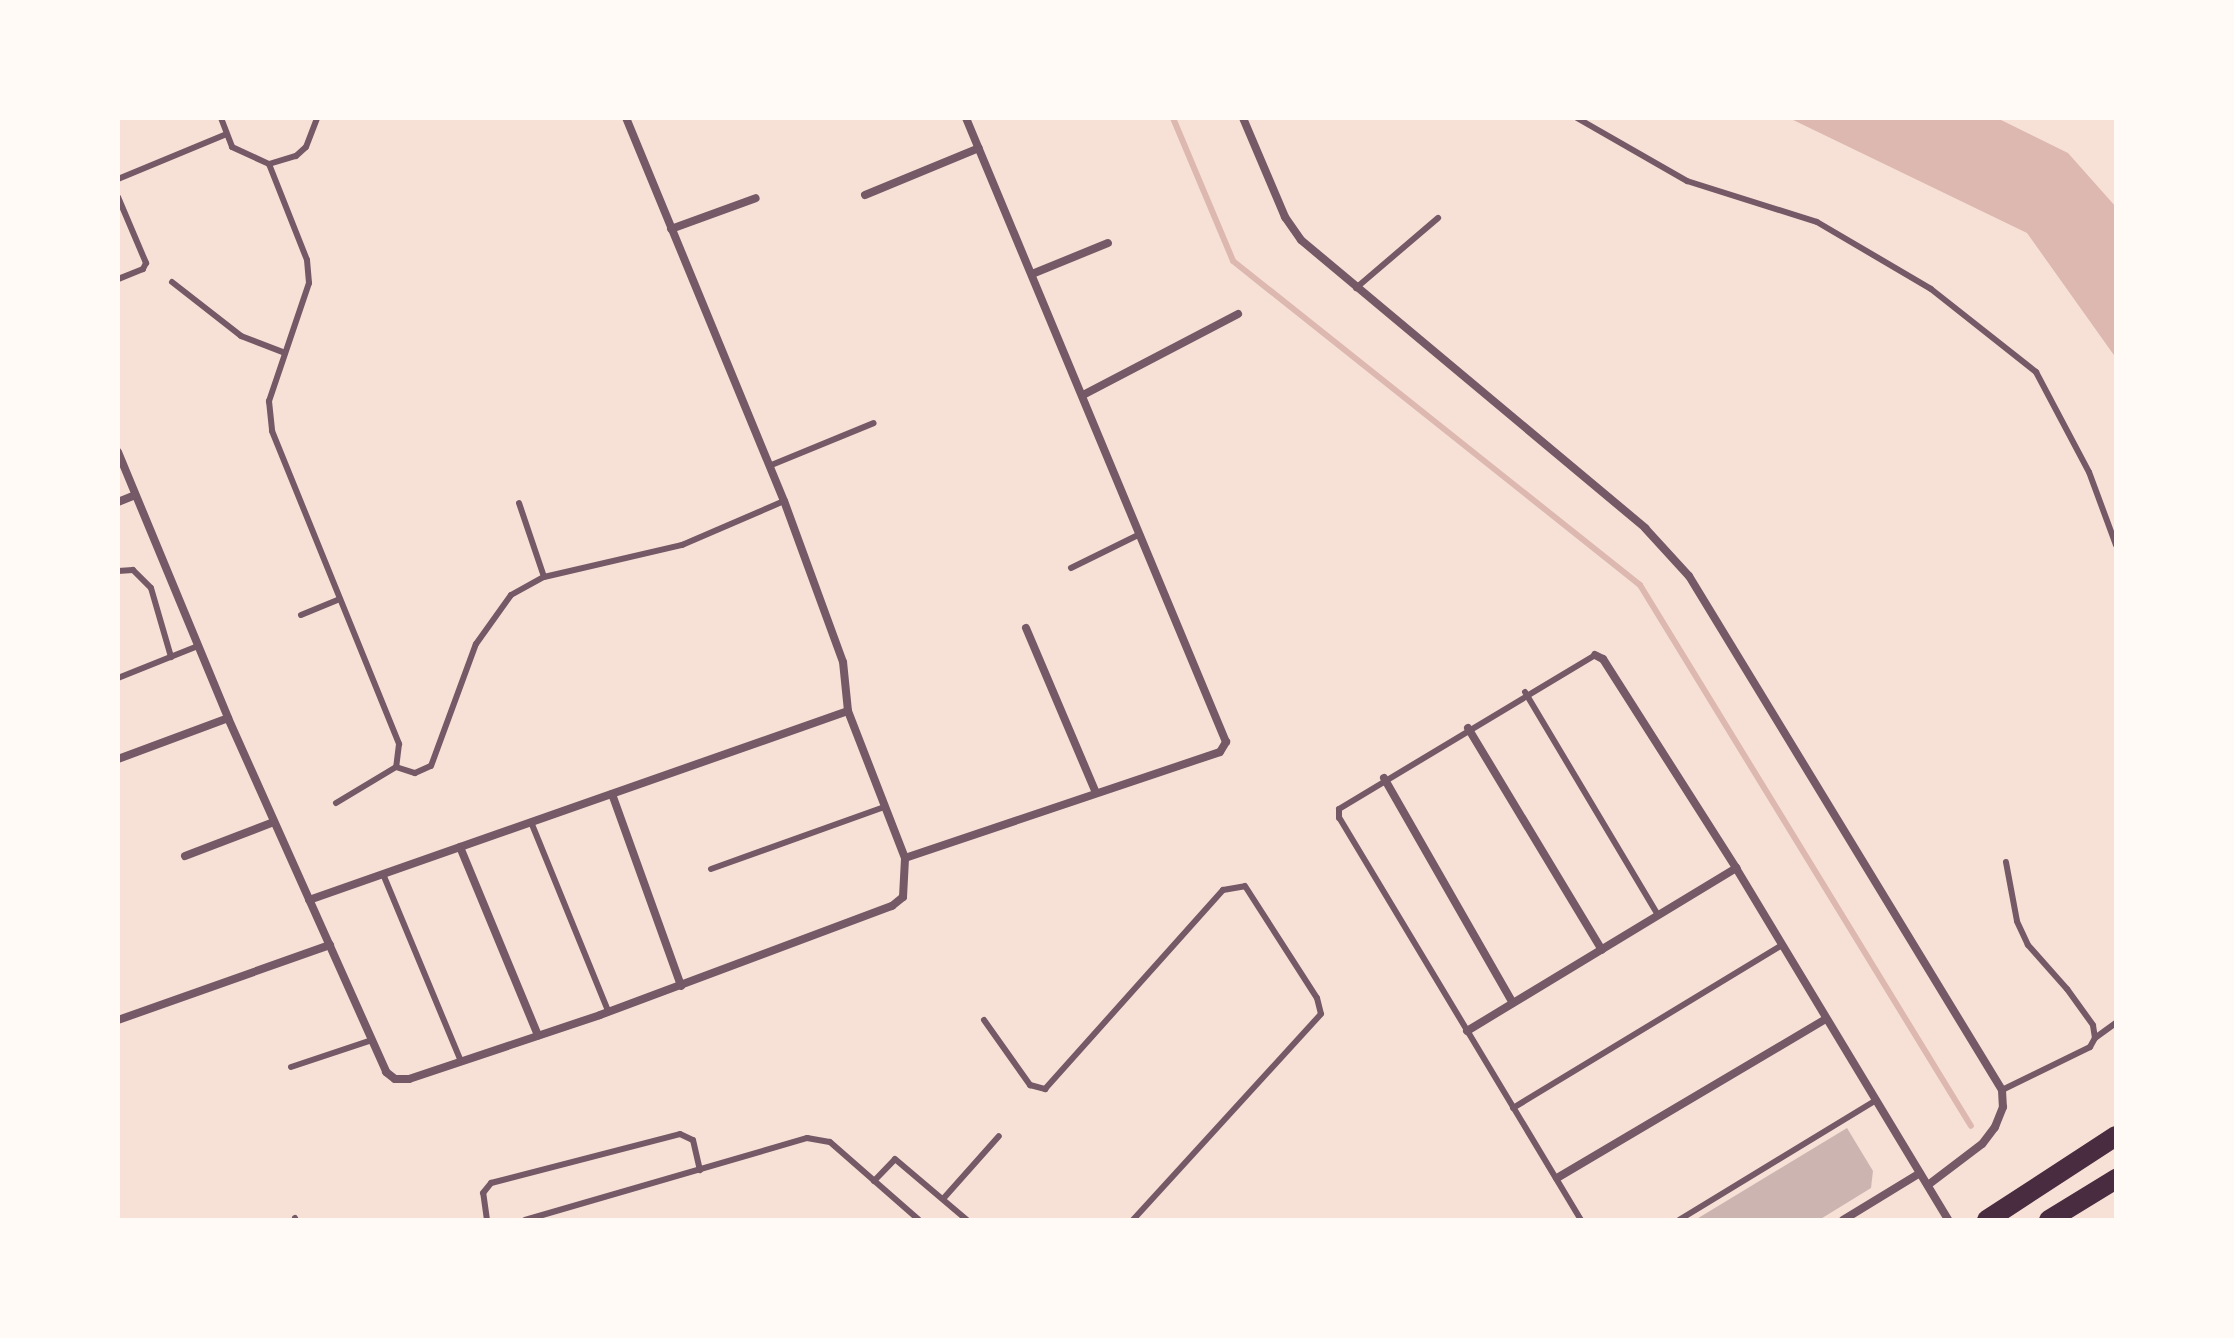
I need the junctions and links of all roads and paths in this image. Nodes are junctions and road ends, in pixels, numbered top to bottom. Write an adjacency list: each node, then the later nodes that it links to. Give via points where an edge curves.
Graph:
1 (221, 118): 7 (lane)
2 (317, 118): 9 (lane, via 306,147 296,156)
3 (626, 118): 15 (street)
4 (966, 118): 8 (street)
5 (1243, 118): 20 (street, via 1285,217 1301,240)
6 (1577, 118): 32 (lane, via 1687,181 1817,222 1943,298 2036,372 2089,472)
7 (224, 135): 9 (lane, via 242,156); 10 (lane)
8 (979, 148): 11 (street); 17 (street)
9 (269, 164): 22 (lane, via 307,260 309,283)
10 (118, 179)
11 (865, 195)
12 (118, 197): 18 (lane, via 146,263)
13 (756, 198): 15 (street)
14 (1438, 218): 20 (lane)
15 (671, 229): 26 (street)
16 (1108, 243): 17 (street)
17 (1032, 274): 23 (street)
18 (118, 279)
19 (172, 282): 22 (lane, via 241,336)
20 (1356, 288): 81 (street, via 1645,528 1682,567)
21 (1238, 314): 23 (street)
22 (285, 353): 36 (lane, via 269,401 272,431)
23 (1083, 395): 31 (street)
24 (874, 423): 26 (lane)
25 (118, 452): 27 (street)
26 (769, 466): 28 (street)
27 (135, 495): 29 (street); 39 (street)
28 (784, 501): 35 (lane, via 682,545); 44 (street, via 843,662)
29 (118, 502)
30 (519, 503): 35 (lane)
31 (1140, 534): 33 (lane); 50 (street, via 1226,742 1220,752)
32 (2116, 545)
33 (1071, 568)
34 (118, 571): 41 (lane, via 133,570 151,588)
35 (544, 577): 48 (lane, via 511,595 487,625 431,766 415,773)
36 (340, 599): 37 (lane); 48 (lane, via 399,744)
37 (301, 615)
38 (1026, 628): 50 (street)
39 (198, 646): 41 (lane); 45 (street)
40 (1595, 655): 43 (lane); 60 (street, via 1603,659)
41 (171, 657): 42 (lane)
42 (118, 678)
43 (1525, 692): 46 (lane); 64 (lane)
44 (848, 711): 51 (street); 53 (street)
45 (228, 718): 47 (street); 54 (street)
46 (1468, 728): 49 (lane); 67 (street)
47 (118, 759)
48 (396, 767): 52 (lane)
49 (1384, 778): 69 (street); 75 (lane, via 1339,809 1339,818)
50 (1096, 793): 58 (street)
51 (612, 794): 55 (street); 68 (street)
52 (336, 803)
53 (884, 807): 58 (street); 61 (lane)
54 (274, 822): 57 (street); 63 (street)
55 (531, 822): 56 (street); 70 (lane)
56 (460, 847): 62 (street); 76 (street)
57 (185, 856)
58 (905, 858): 68 (street, via 905,890 892,906)
59 (2006, 862): 77 (lane, via 2017,921 2028,945 2076,1001 2093,1025)
60 (1736, 868): 64 (street); 66 (street)
61 (711, 869)
62 (383, 874): 63 (street); 79 (lane)
63 (309, 900): 65 (street)
64 (1658, 915): 67 (street)
65 (330, 945): 72 (street); 78 (street)
66 (1782, 945): 71 (street); 83 (lane)
67 (1602, 950): 69 (street)
68 (681, 986): 70 (street)
69 (1513, 1003): 75 (street)
70 (608, 1011): 76 (street)
71 (1826, 1019): 82 (street); 88 (street)
72 (118, 1020)
73 (984, 1020): 97 (lane, via 1030,1085 1045,1089 1223,890 1245,886 1317,998 1321,1014)
74 (2116, 1023): 77 (lane)
75 (1467, 1031): 83 (lane)
76 (538, 1035): 79 (street)
77 (2095, 1038): 81 (lane, via 2090,1047)
78 (372, 1040): 79 (street, via 386,1072 395,1079); 80 (lane)
79 (461, 1061)
80 (291, 1067)
81 (2002, 1090): 91 (street, via 2003,1107 1982,1144)
82 (1875, 1101): 87 (street); 99 (lane)
83 (1513, 1108): 88 (lane)
84 (999, 1136): 92 (lane)
85 (2116, 1136): 102 (highway)
86 (700, 1170): 90 (lane, via 818,1139 830,1142); 93 (lane, via 693,1140 680,1134 491,1183 483,1193); 94 (lane)
87 (1920, 1173): 91 (street); 100 (street)
88 (1557, 1178): 98 (lane)
89 (2116, 1179): 103 (highway)
90 (874, 1181): 92 (lane, via 895,1159); 95 (lane)
91 (1928, 1185): 101 (street)
92 (943, 1199): 96 (lane)
93 (487, 1220)
94 (525, 1220)
95 (919, 1220)
96 (967, 1220)
97 (1133, 1220)
98 (1581, 1220)
99 (1679, 1220)
100 (1843, 1220)
101 (1948, 1220)
102 (1987, 1220)
103 (2049, 1220)

